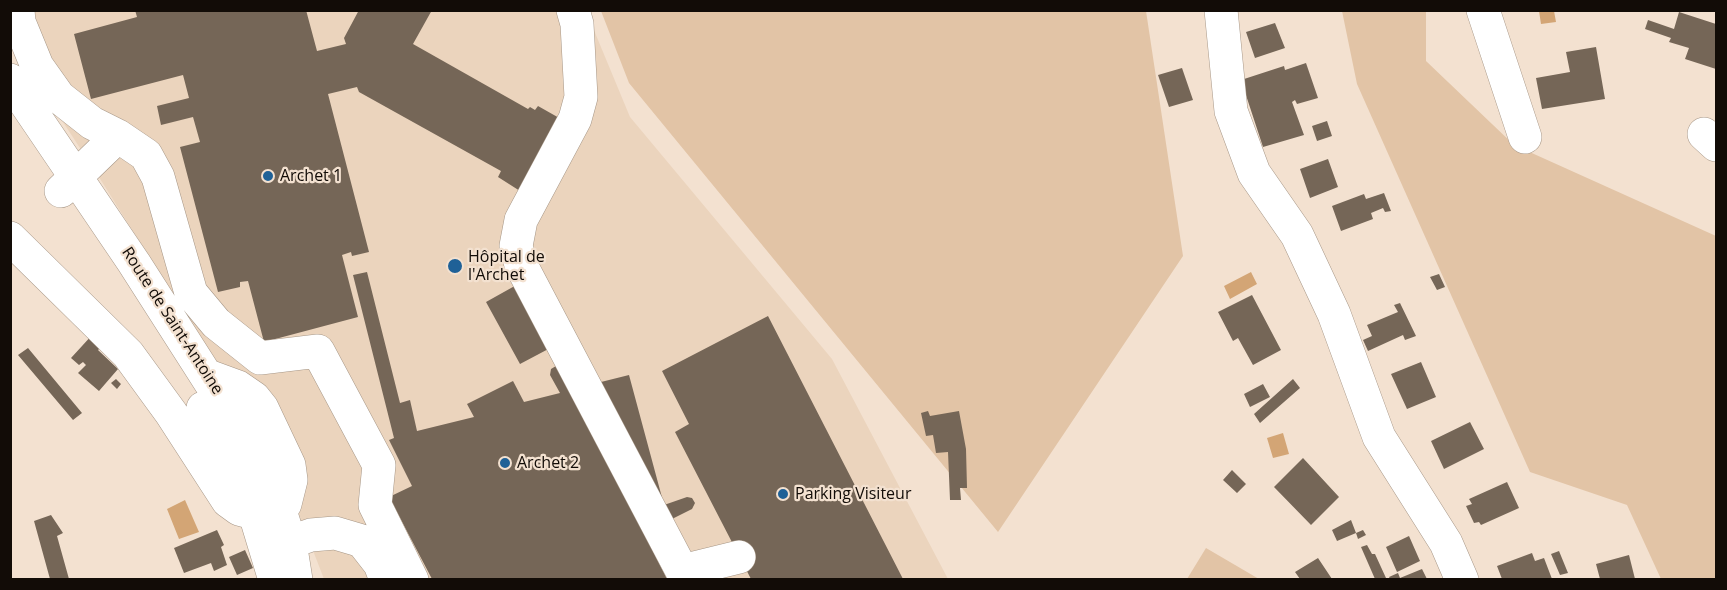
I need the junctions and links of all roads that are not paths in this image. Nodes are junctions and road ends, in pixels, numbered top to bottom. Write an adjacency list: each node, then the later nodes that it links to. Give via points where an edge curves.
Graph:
1 (18, 10): 7 (street, via 37,66 59,97 92,123)
2 (573, 10): 14 (street, via 581,96 575,119 521,220 516,246 521,266)
3 (1221, 10): 19 (street, via 1231,111 1254,173 1297,235 1334,314 1379,437 1446,543)
4 (1484, 10): 8 (street)
5 (10, 80): 9 (street, Route de Saint-Antoine)
6 (10, 116): 9 (street, Route de Saint-Antoine)
7 (118, 136): 9 (street); 18 (street, via 146,156 158,177 191,293 216,323 260,358 318,351 379,465 375,505)
8 (1525, 137)
9 (68, 185): 12 (street, Route de Saint-Antoine, via 210,419); 12 (street, Route de Saint-Antoine, via 109,225 267,474)
10 (10, 238): 12 (street, via 128,354 228,501)
11 (335, 533): 12 (street); 16 (street, via 354,551); 17 (street, via 362,541)
12 (274, 540): 15 (street, Route de Saint-Antoine)
13 (739, 557): 14 (street)
14 (684, 575)
15 (296, 579)
16 (363, 579)
17 (386, 579)
18 (412, 579)
19 (1462, 579)

